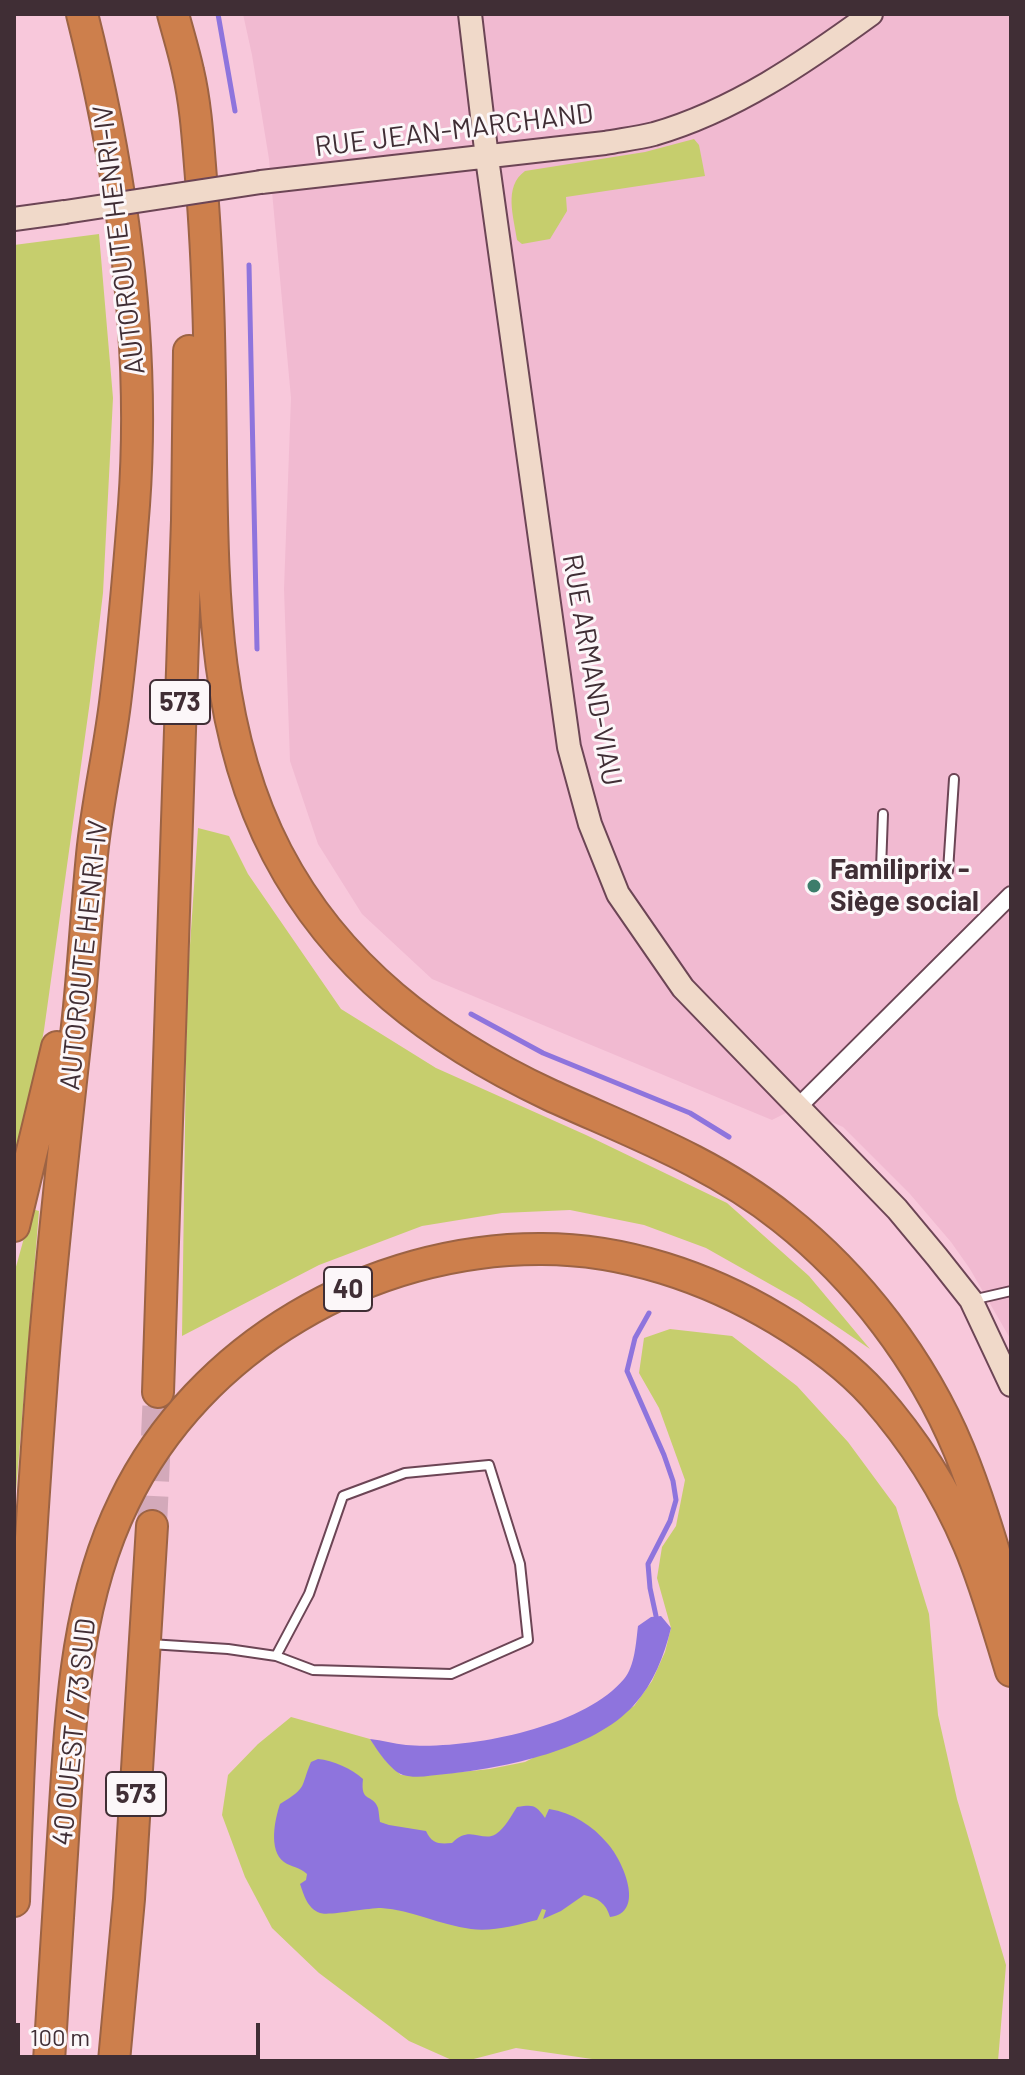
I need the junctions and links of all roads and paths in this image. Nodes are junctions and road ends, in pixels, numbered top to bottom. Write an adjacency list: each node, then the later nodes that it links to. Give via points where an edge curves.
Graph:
1 (82, 14): 10 (highway, AUTOROUTE HENRI-IV / 573, via 113,160 137,386 134,500 116,695)
2 (161, 14): 19 (highway, AUTOROUTE HENRI-IV / 573, via 180,153 189,307 187,520)
3 (173, 14): 21 (highway, via 189,73 205,227 215,616 224,690 245,777 277,853 326,929 419,1019 501,1071 703,1165 785,1219 829,1259 887,1326 932,1395 962,1459)
4 (470, 14): 6 (street, RUE ARMAND-VIAU)
5 (871, 14): 6 (street, RUE JEAN-MARCHAND, via 761,88 701,116 653,134)
6 (487, 158): 7 (street, RUE JEAN-MARCHAND, bridge, via 261,182); 14 (street, RUE ARMAND-VIAU, via 569,747 590,824 618,894 683,988)
7 (14, 219)
8 (954, 779): 12 (lane)
9 (883, 814): 11 (lane)
10 (93, 848): 15 (highway, via 53,1070); 25 (highway, AUTOROUTE HENRI-IV / 573, via 42,1373)
11 (881, 869)
12 (948, 871)
13 (1011, 895): 14 (street)
14 (798, 1107): 17 (street, RUE ARMAND-VIAU, via 897,1209)
15 (14, 1226)
16 (1011, 1291): 17 (lane)
17 (971, 1300): 18 (street, RUE ARMAND-VIAU)
18 (1011, 1385)
19 (158, 1392)
20 (152, 1526): 22 (highway, 573)
21 (1011, 1608)
22 (146, 1643): 23 (lane); 27 (highway, 573)
23 (276, 1656): 23 (lane, via 313,1670 451,1674 528,1640 520,1564 489,1465 405,1473 343,1496 309,1594)
24 (1011, 1671): 26 (highway, 40 OUEST / 73 SUD / 40, via 969,1544 917,1451 843,1365 757,1306 665,1269 543,1249 441,1259 349,1289 268,1335 204,1389 147,1462 124,1501 100,1561 75,1675)
25 (14, 1901)
26 (49, 2061)
27 (114, 2061)

